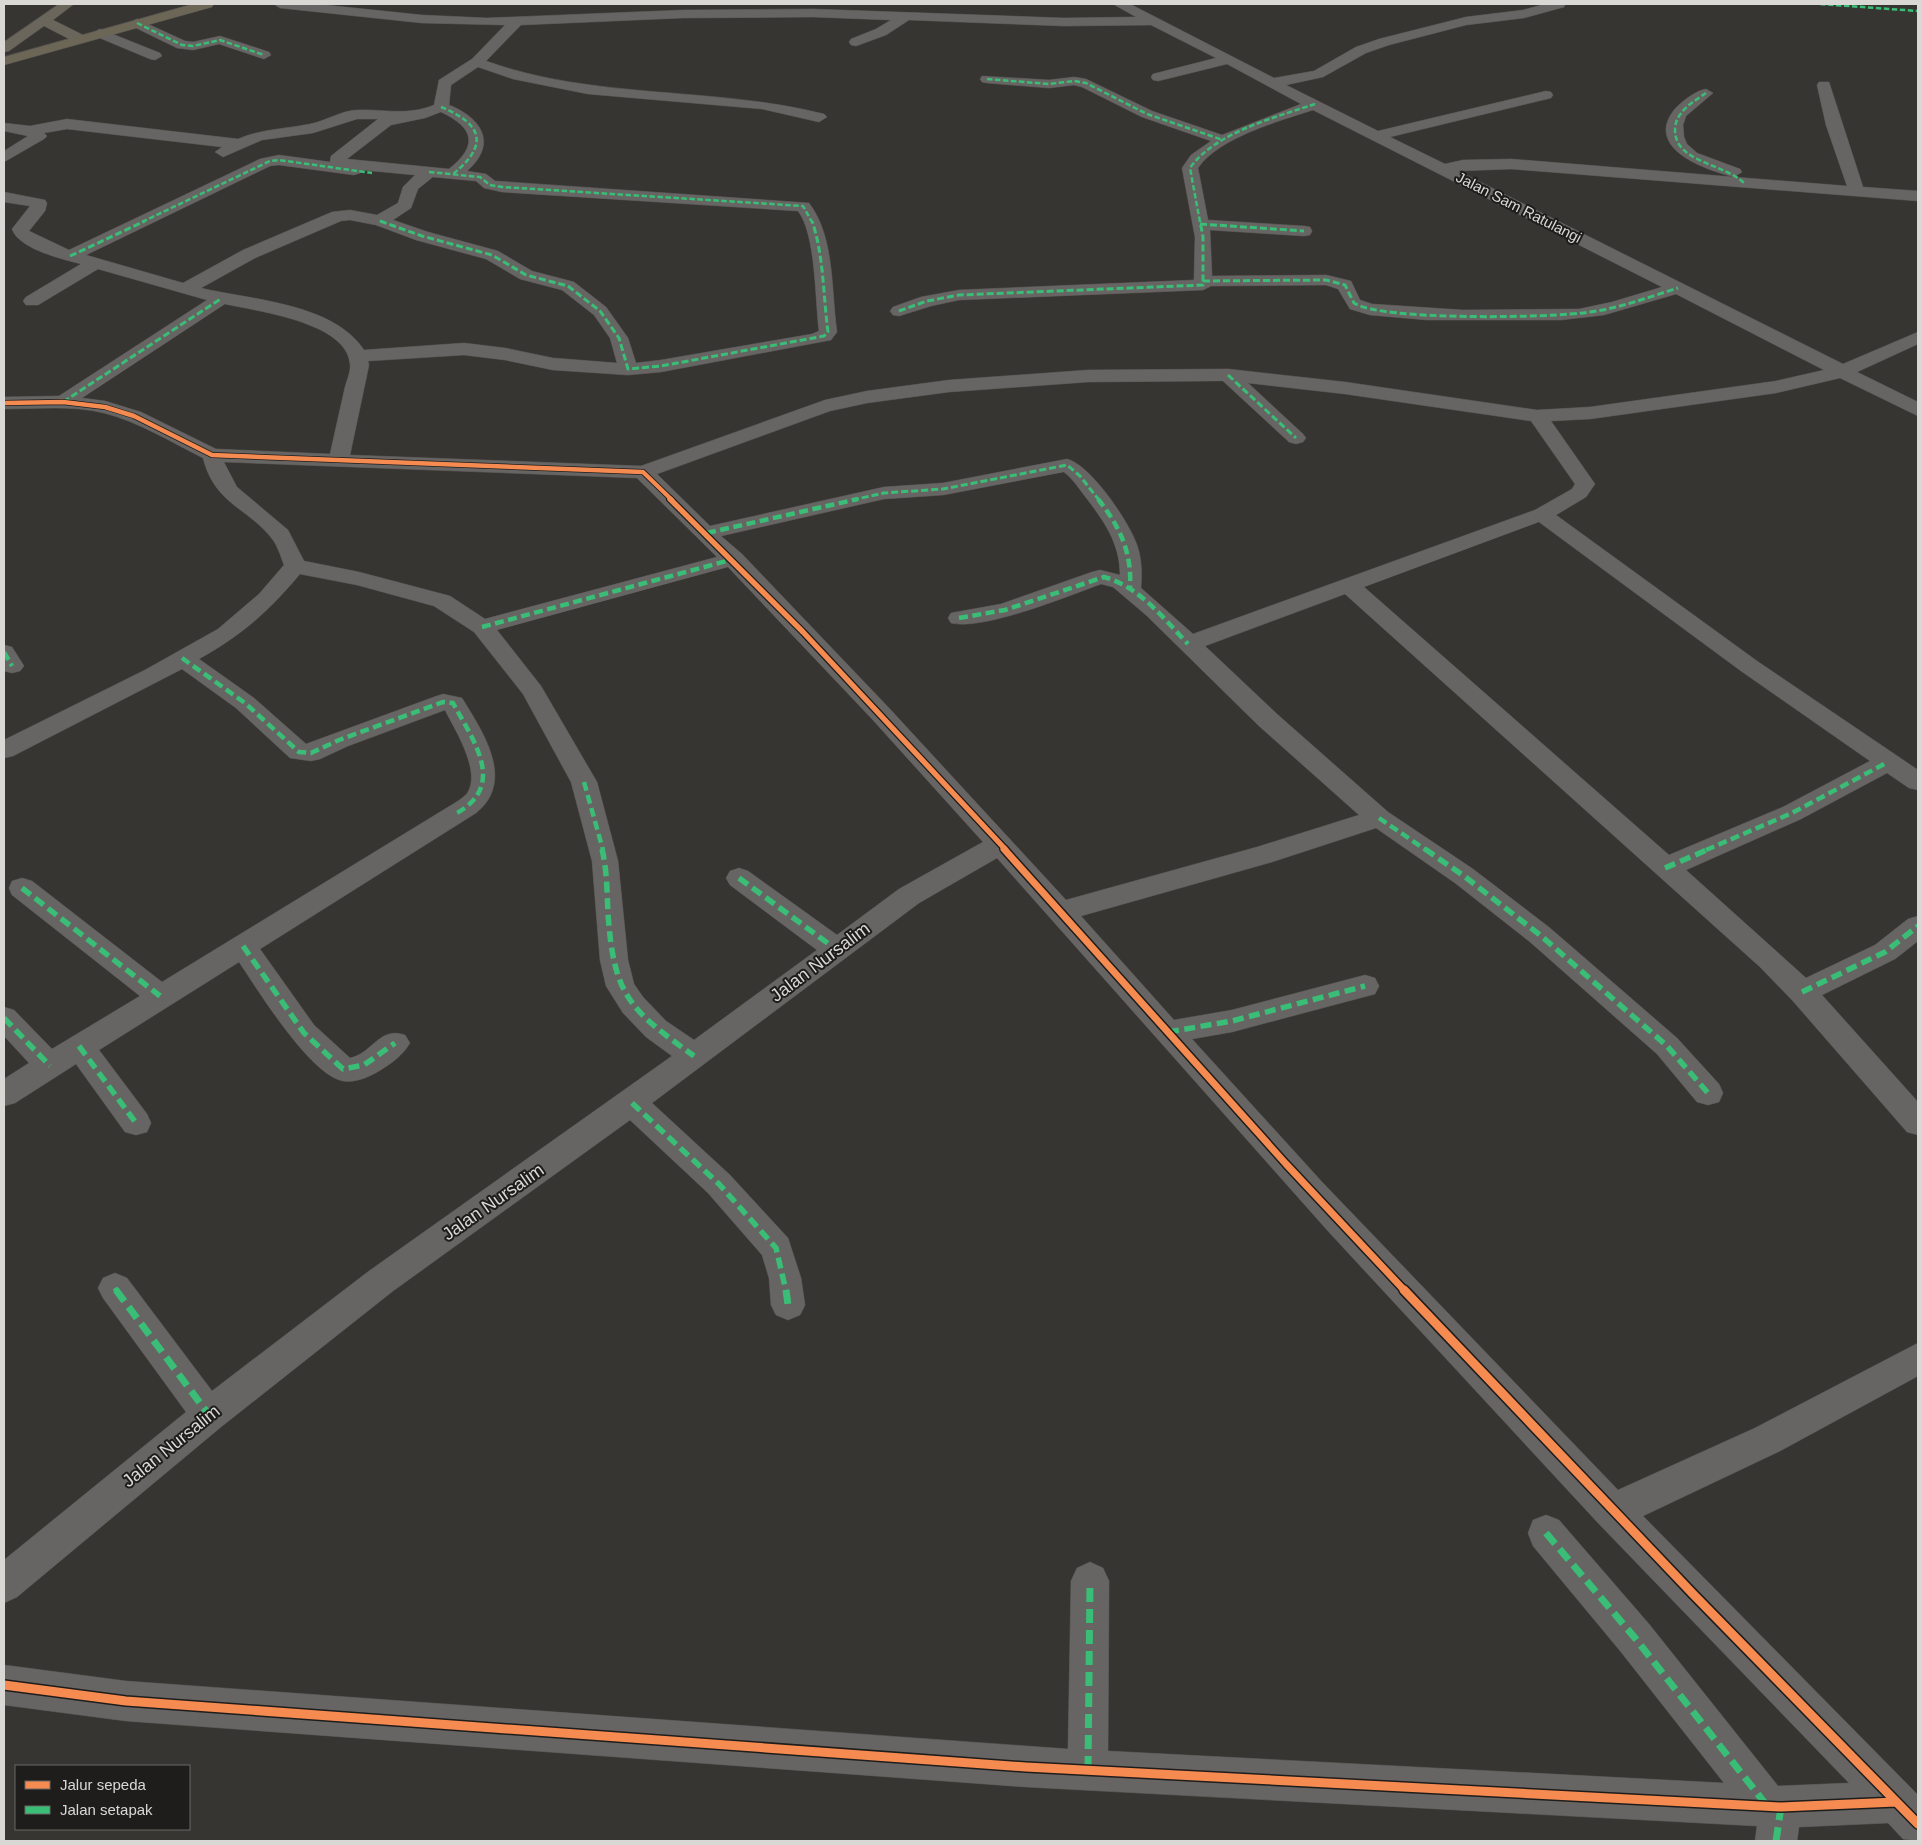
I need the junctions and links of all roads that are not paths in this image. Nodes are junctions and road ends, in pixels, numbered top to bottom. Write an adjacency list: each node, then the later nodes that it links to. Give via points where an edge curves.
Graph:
1 (67, 4): 10 (main road)
2 (179, 4): 16 (highway)
3 (207, 4): 12 (highway)
4 (280, 4): 13 (street, via 422,19)
5 (1120, 4): 11 (street, Jalan Sam Ratulangi)
6 (1559, 4): 27 (street, via 1384,42 1361,50 1318,74)
7 (787, 8): 8 (street); 13 (street)
8 (907, 16): 9 (street); 17 (street)
9 (935, 17): 11 (street); 14 (street, via 943,26)
10 (43, 20): 16 (main road); 18 (main road)
11 (1155, 21): 22 (street, Jalan Sam Ratulangi)
12 (137, 23): 15 (highway); 20 (street, via 182,45 220,40)
13 (515, 23): 24 (street)
14 (970, 28)
15 (100, 33): 16 (highway); 21 (street)
16 (75, 37): 19 (highway); 23 (highway)
17 (856, 42)
18 (4, 48)
19 (4, 52)
20 (264, 55)
21 (155, 56)
22 (1229, 59): 25 (street); 27 (street, Jalan Sam Ratulangi)
23 (4, 61)
24 (477, 62): 32 (street, via 444,83); 34 (street, via 552,84 762,105)
25 (1158, 78)
26 (987, 79): 38 (street, via 1086,83 1147,114)
27 (1272, 83): 31 (street, Jalan Sam Ratulangi)
28 (1824, 85): 46 (street, via 1834,125)
29 (1706, 93): 45 (street, via 1677,118 1675,132 1678,144 1694,158 1736,173)
30 (1546, 95): 37 (street)
31 (1315, 104): 37 (street, Jalan Sam Ratulangi); 38 (street)
32 (441, 107): 33 (street); 44 (street, via 456,112 469,122 476,139 471,158)
33 (409, 116): 36 (street, via 356,114 319,127 263,134 228,150 61,124); 40 (street, via 383,123)
34 (819, 117)
35 (4, 127): 36 (street)
36 (33, 131): 39 (street, via 39,137)
37 (1379, 135): 41 (street, Jalan Sam Ratulangi)
38 (1223, 140): 50 (street, via 1193,160 1190,168)
39 (4, 156)
40 (334, 164): 42 (street); 43 (street); 52 (street, via 266,162)
41 (1444, 169): 45 (street, via 1511,164); 55 (street, Jalan Sam Ratulangi)
42 (429, 172): 44 (street); 49 (street, via 412,187 406,205)
43 (372, 173)
44 (453, 174): 62 (street, via 480,177 494,186 734,203 798,204 807,208 818,245 827,334 815,339)
45 (1745, 184): 46 (street)
46 (1858, 192): 47 (street)
47 (1918, 196)
48 (4, 197): 52 (street, via 39,202 37,211 20,232)
49 (380, 220): 56 (street, via 341,215 249,254); 62 (street, via 492,255 526,275 568,286 600,312 619,338)
50 (1201, 230): 51 (street); 54 (street)
51 (1304, 231)
52 (70, 256): 53 (street)
53 (96, 263): 56 (street); 58 (street)
54 (1204, 281): 55 (street, via 1326,280 1345,286 1354,304 1367,310 1453,315 1578,314); 59 (street, via 1203,285 958,295 927,301)
55 (1678, 288): 63 (street, Jalan Sam Ratulangi)
56 (185, 289): 57 (street)
57 (222, 298): 61 (street, via 314,321 337,332); 65 (street)
58 (32, 301)
59 (899, 312)
60 (1918, 337): 63 (street)
61 (359, 356): 62 (street, via 464,349 553,364); 71 (street, via 360,365)
62 (628, 370)
63 (1844, 371): 67 (street, Jalan Sam Ratulangi); 68 (street, via 1731,394 1590,413)
64 (1228, 375): 68 (street); 69 (street); 72 (street, via 1088,376 949,386 868,397 784,419)
65 (63, 402): 66 (street); 70 (street, via 119,410)
66 (4, 403)
67 (1918, 410)
68 (1537, 416): 73 (street, via 1585,484 1579,493)
69 (1296, 438)
70 (212, 455): 71 (street); 76 (street, via 216,473 223,484 280,535)
71 (338, 462): 72 (street, via 601,468)
72 (643, 472): 74 (street)
73 (1542, 514): 77 (street); 84 (street, via 1749,666)
74 (707, 533): 75 (street); 78 (street, via 884,493 943,489 1067,465 1119,527 1132,565)
75 (734, 559): 80 (street); 87 (street)
76 (295, 566): 80 (street, via 442,600); 82 (street, via 268,599 226,634)
77 (1348, 585): 81 (street); 88 (street)
78 (1130, 588): 79 (street, via 1116,579 1100,577 1005,610); 81 (street)
79 (959, 618)
80 (482, 627): 102 (street, via 533,691 584,782 605,861 614,960 620,986 656,1029)
81 (1188, 644): 86 (street)
82 (182, 658): 83 (street); 93 (street, via 245,703 299,752 311,753 449,701 474,742 484,773 481,792 467,807)
83 (4, 750)
84 (1888, 762): 85 (street); 88 (street, via 1792,814)
85 (1918, 782)
86 (1379, 818): 91 (street, via 1264,855); 105 (street, via 1464,876 1540,936 1668,1046)
87 (1000, 844): 91 (street); 94 (street, Jalan Nursalim, via 910,896)
88 (1665, 868): 96 (street, via 1764,954)
89 (738, 878): 94 (street)
90 (22, 888): 97 (street)
91 (1060, 912): 99 (street)
92 (1918, 926): 96 (street, via 1885,952)
93 (243, 946): 97 (street); 100 (street, via 304,1033 343,1069 354,1070 365,1065)
94 (837, 950): 102 (street, Jalan Nursalim)
95 (1365, 986): 99 (street, via 1232,1021)
96 (1802, 992): 108 (street)
97 (160, 996): 101 (street)
98 (4, 1018): 103 (street)
99 (1168, 1032): 113 (street)
100 (394, 1043)
101 (79, 1046): 103 (street); 107 (street)
102 (694, 1056): 106 (street, Jalan Nursalim)
103 (50, 1066): 104 (street)
104 (4, 1094)
105 (1708, 1094)
106 (632, 1103): 110 (street, via 719,1184 776,1248 785,1278); 112 (street, Jalan Nursalim, via 381,1281)
107 (136, 1123)
108 (1918, 1123)
109 (115, 1288): 112 (street)
110 (788, 1305)
111 (1918, 1358): 113 (street, via 1828,1409 1714,1467)
112 (209, 1415): 116 (street, Jalan Nursalim)
113 (1612, 1511): 119 (street)
114 (1546, 1533): 120 (street, via 1635,1638)
115 (1090, 1581): 118 (street)
116 (4, 1584)
117 (4, 1685): 118 (street, via 126,1701)
118 (1088, 1770): 120 (street)
119 (1907, 1813): 120 (street)
120 (1775, 1818)

